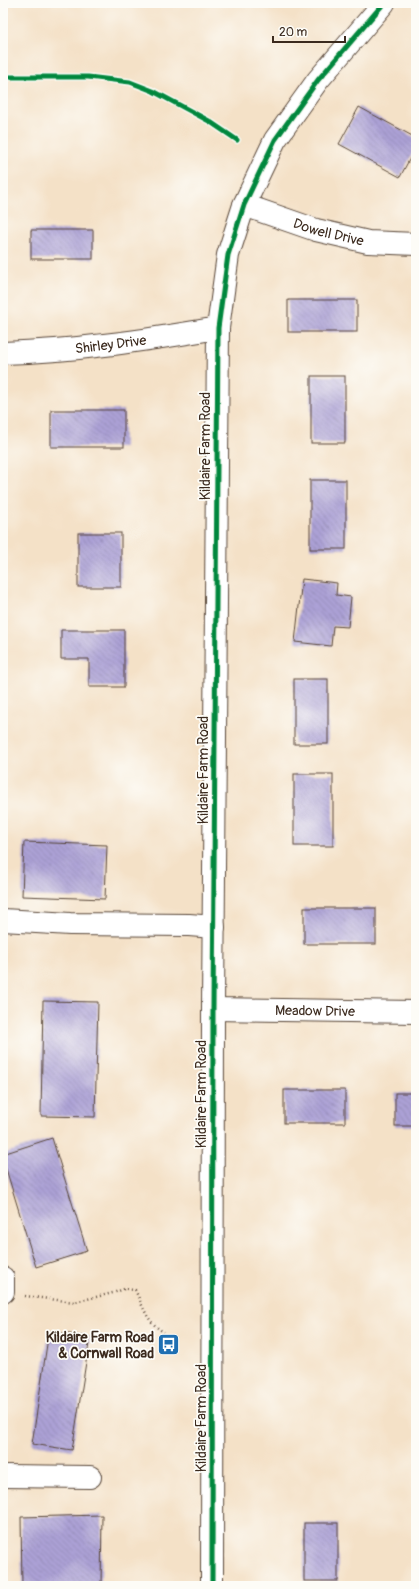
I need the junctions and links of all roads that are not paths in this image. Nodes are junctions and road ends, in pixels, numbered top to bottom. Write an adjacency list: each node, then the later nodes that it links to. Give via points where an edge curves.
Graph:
1 (384, 3): 2 (main road, Kildaire Farm Road, via 296,109 275,140)
2 (244, 205): 3 (main road, Dowell Drive, via 316,230 368,242); 4 (main road, Kildaire Farm Road, via 228,255)
3 (416, 244)
4 (218, 328): 5 (main road, Shirley Drive, via 45,352); 7 (main road, Kildaire Farm Road)
5 (3, 353)
6 (3, 920): 7 (main road)
7 (214, 927): 8 (main road, Kildaire Farm Road)
8 (213, 1009): 9 (main road, Meadow Drive); 14 (main road, Kildaire Farm Road)
9 (416, 1012)
10 (3, 1278): 11 (main road)
11 (12, 1294)
12 (3, 1476): 13 (main road)
13 (90, 1477)
14 (212, 1586)

